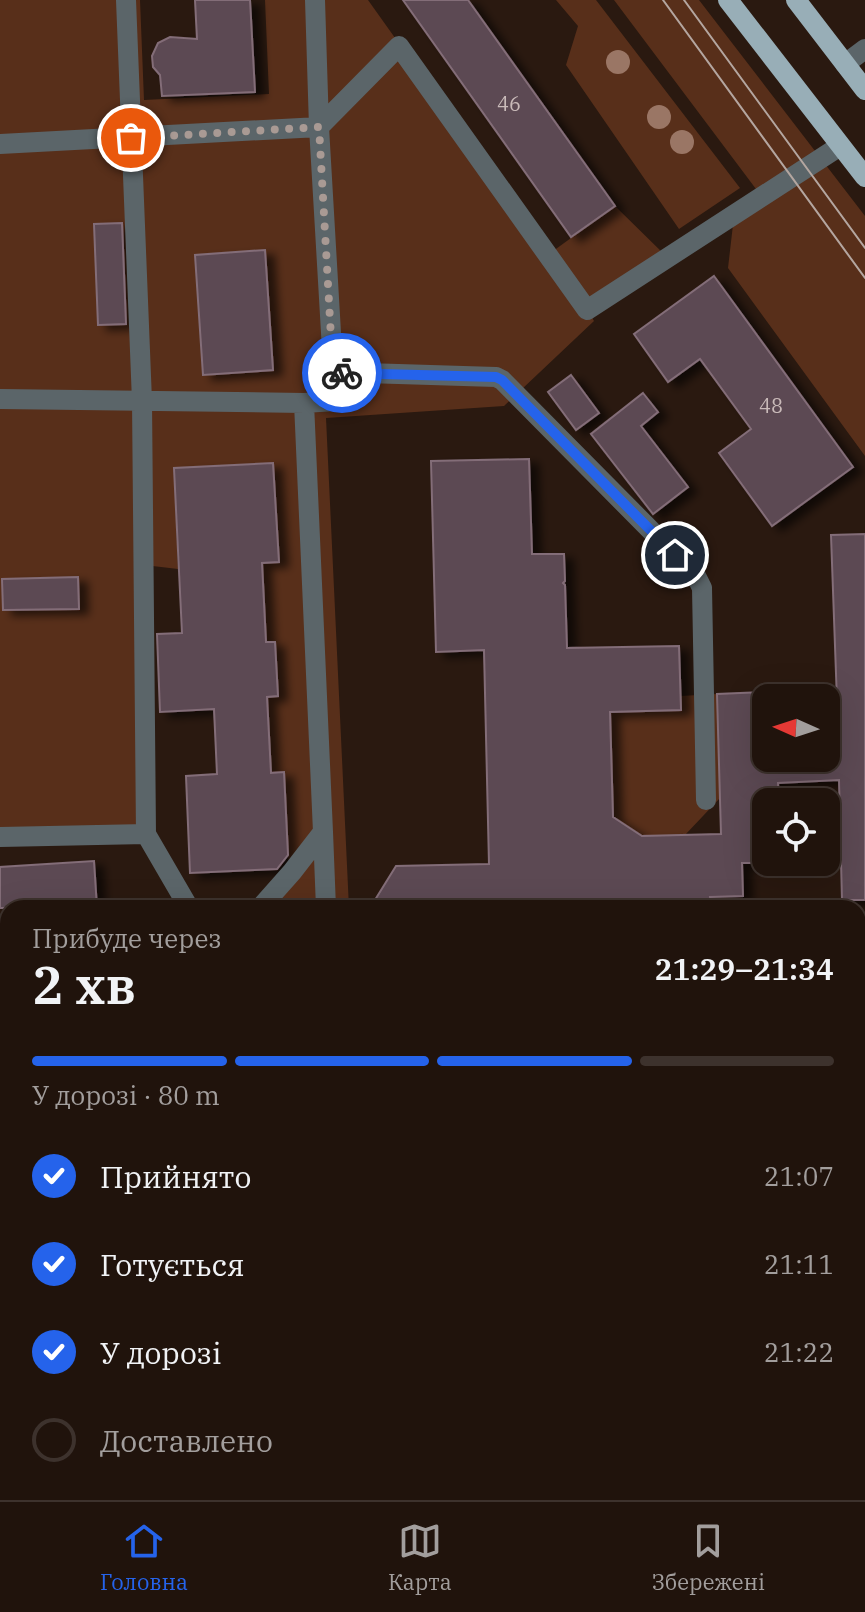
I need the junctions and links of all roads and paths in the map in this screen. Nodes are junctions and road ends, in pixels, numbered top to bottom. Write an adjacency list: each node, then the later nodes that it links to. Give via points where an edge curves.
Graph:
1 (126, 0): 9 (street)
2 (315, 0): 8 (street)
3 (728, 0): 11 (main road)
4 (796, 0): 6 (main road)
5 (865, 49): 6 (street)
6 (845, 64): 7 (main road)
7 (865, 90)
8 (319, 127): 9 (street); 11 (street, via 399,46 587,310); 13 (street)
9 (131, 138): 10 (street); 15 (street)
10 (0, 144)
11 (840, 146): 12 (main road)
12 (865, 177)
13 (333, 372): 16 (street, via 335,401); 17 (street, via 502,380 696,576 702,588)
14 (0, 399): 15 (street)
15 (142, 401): 16 (street); 19 (street)
16 (304, 403): 18 (street)
17 (706, 800)
18 (323, 832): 22 (street); 23 (street)
19 (146, 834): 20 (street); 21 (street)
20 (0, 837)
21 (184, 900)
22 (267, 900)
23 (326, 900)

